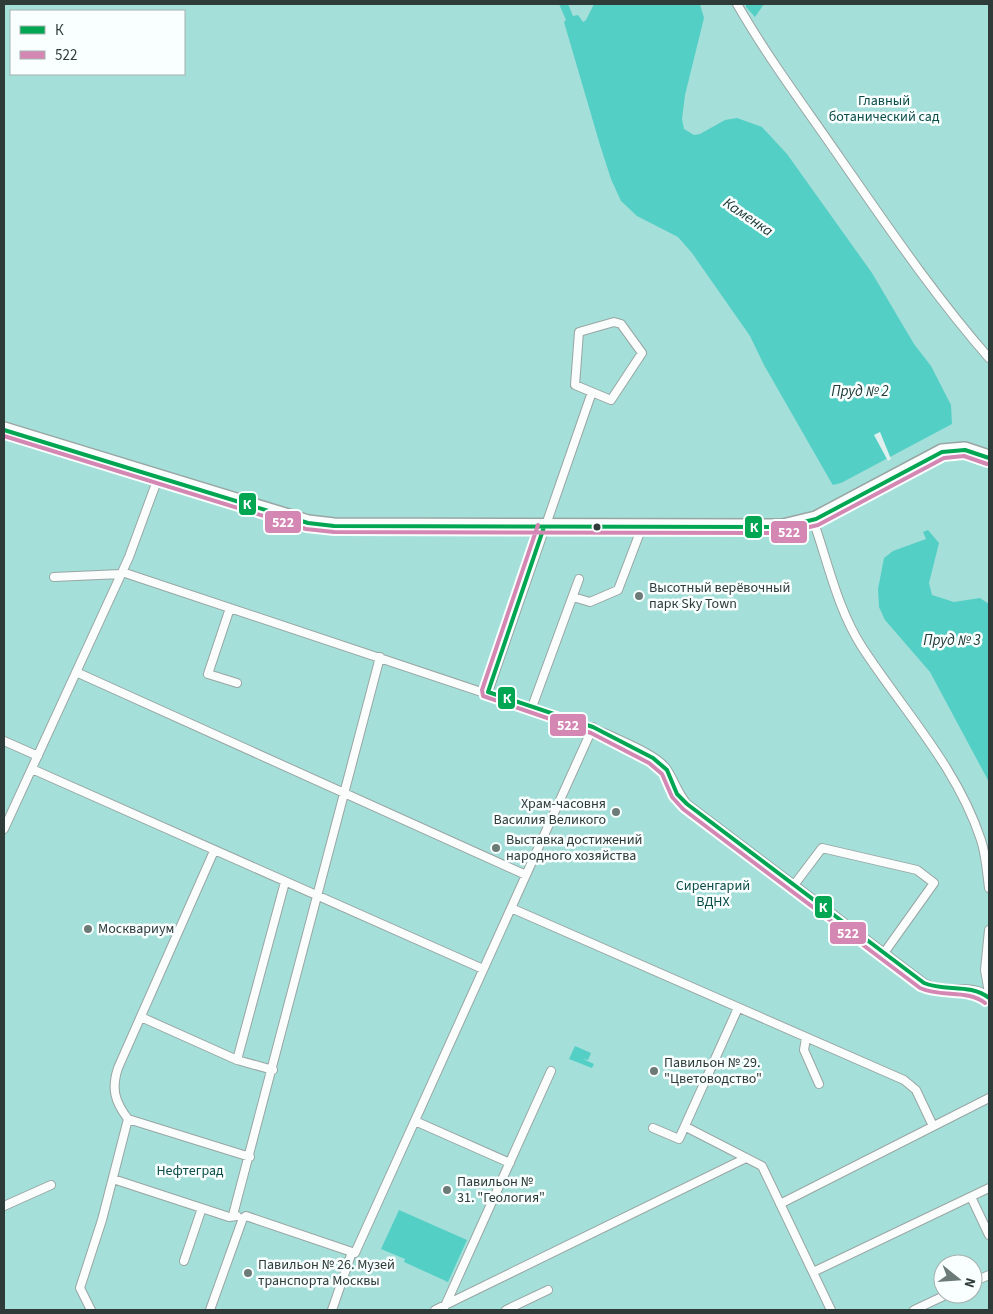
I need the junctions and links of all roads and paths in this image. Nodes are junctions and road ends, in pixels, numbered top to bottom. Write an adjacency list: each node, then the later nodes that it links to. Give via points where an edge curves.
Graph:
1 (738, 4): 2 (lane, via 757,39 895,237 947,310)
2 (989, 358)
3 (592, 392): 3 (lane, via 611,400 642,353 621,324 614,322 579,332 575,385); 8 (lane)
4 (4, 430): 6 (street)
5 (989, 458): 7 (street, via 965,450 942,452)
6 (158, 478): 8 (street, via 320,526); 10 (lane)
7 (813, 520): 9 (street, via 783,527); 30 (lane, via 836,591 855,635 923,732 967,805 981,842)
8 (544, 526): 9 (street); 18 (lane)
9 (642, 528): 13 (lane, via 618,590 590,602)
10 (122, 573): 11 (lane); 14 (lane); 16 (lane)
11 (54, 577)
12 (579, 579): 13 (lane)
13 (573, 597): 19 (lane)
14 (230, 608): 15 (lane); 17 (lane, via 208,674)
15 (380, 657): 18 (lane); 24 (lane)
16 (76, 672): 22 (lane); 24 (lane)
17 (237, 683)
18 (488, 692): 19 (lane)
19 (532, 707): 20 (lane)
20 (593, 727): 27 (lane); 29 (lane, via 659,762 669,774 677,794 687,804)
21 (4, 741): 22 (lane)
22 (38, 756): 23 (lane)
23 (32, 769): 25 (lane); 26 (lane)
24 (345, 793): 27 (lane); 31 (lane)
25 (4, 829)
26 (214, 851): 28 (lane); 39 (lane)
27 (526, 875): 32 (lane)
28 (285, 882): 31 (lane); 41 (lane)
29 (794, 885): 34 (lane); 34 (lane, via 822,848 917,870 934,883)
30 (989, 888)
31 (318, 896): 35 (lane); 42 (lane)
32 (511, 908): 35 (lane); 38 (lane)
33 (989, 930): 36 (lane, via 985,970)
34 (884, 952): 37 (lane, via 929,986 941,990 975,990)
35 (483, 969): 47 (lane)
36 (989, 993)
37 (989, 998)
38 (738, 1008): 40 (lane); 49 (lane)
39 (141, 1017): 41 (lane); 46 (lane, via 118,1068 114,1087 117,1105)
40 (806, 1038): 44 (lane, via 804,1050); 48 (lane, via 909,1083 916,1090)
41 (237, 1060): 42 (lane)
42 (273, 1070): 51 (lane)
43 (551, 1071): 53 (lane)
44 (819, 1084)
45 (989, 1098): 48 (lane)
46 (128, 1119): 51 (lane); 54 (lane)
47 (415, 1121): 53 (lane); 64 (lane, via 355,1253)
48 (933, 1126): 58 (lane)
49 (686, 1127): 50 (lane, via 680,1140); 52 (lane)
50 (653, 1128)
51 (250, 1157): 61 (lane)
52 (746, 1158): 58 (lane, via 762,1166); 69 (lane)
53 (510, 1163): 69 (lane)
54 (113, 1180): 60 (lane); 70 (lane, via 80,1288)
55 (51, 1185): 59 (lane)
56 (989, 1188): 57 (lane)
57 (971, 1197): 63 (lane); 66 (lane)
58 (780, 1204): 66 (lane)
59 (4, 1206)
60 (202, 1208): 61 (lane, via 229,1217); 65 (lane)
61 (233, 1215): 62 (lane)
62 (243, 1218): 64 (lane, via 246,1216); 71 (lane)
63 (989, 1235)
64 (352, 1252): 72 (lane)
65 (184, 1261)
66 (812, 1272): 75 (lane)
67 (548, 1290): 74 (lane)
68 (933, 1301): 76 (lane)
69 (445, 1306): 73 (lane)
70 (90, 1310)
71 (210, 1310)
72 (332, 1310)
73 (436, 1310)
74 (506, 1310)
75 (831, 1310)
76 (914, 1310)

